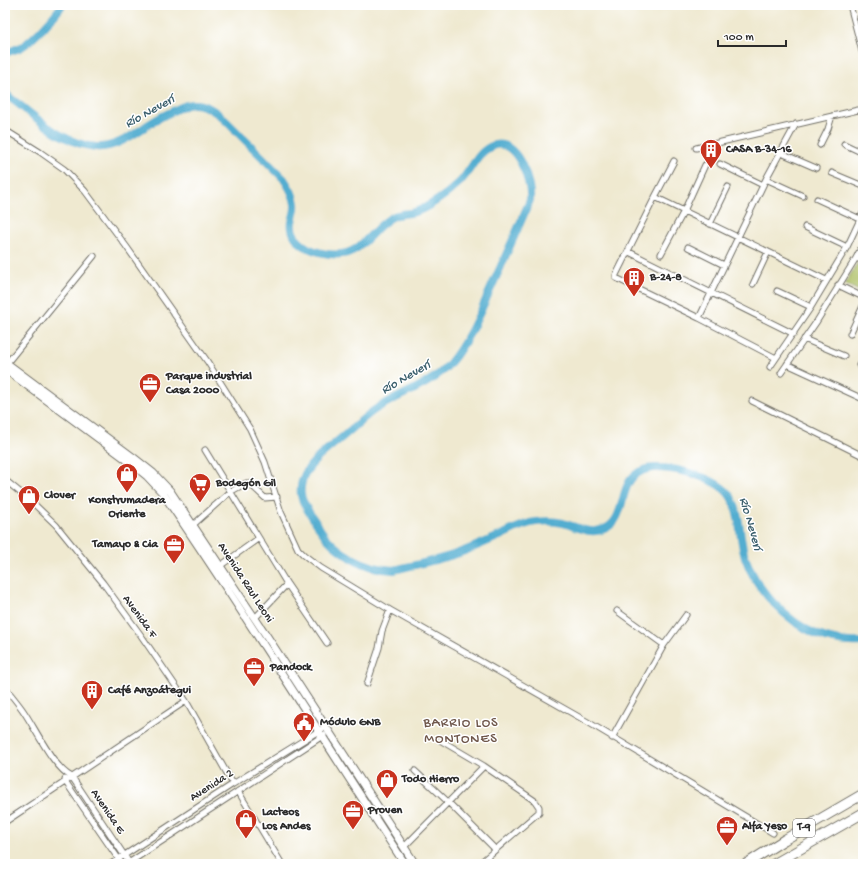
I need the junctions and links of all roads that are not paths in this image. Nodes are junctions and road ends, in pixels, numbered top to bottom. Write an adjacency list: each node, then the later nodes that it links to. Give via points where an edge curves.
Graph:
1 (850, 5): 2 (street)
2 (863, 55)
3 (863, 111): 4 (street)
4 (832, 116): 5 (street); 7 (street)
5 (796, 124): 9 (street); 10 (street)
6 (5, 130): 64 (street, via 64,169 126,246 207,361 246,423 265,462)
7 (820, 144)
8 (844, 144): 11 (street)
9 (696, 148)
10 (779, 152): 15 (street); 17 (street)
11 (863, 153)
12 (674, 161): 22 (street)
13 (720, 164): 18 (street)
14 (705, 165): 24 (street)
15 (816, 168)
16 (832, 173): 19 (street)
17 (766, 179): 18 (street); 21 (street)
18 (763, 185): 29 (street)
19 (863, 186)
20 (728, 187): 27 (street)
21 (803, 196)
22 (655, 197): 24 (street); 33 (street)
23 (817, 199): 26 (street)
24 (684, 211): 27 (street); 35 (street)
25 (863, 214): 26 (street)
26 (860, 219): 32 (street)
27 (710, 224): 29 (street)
28 (805, 226): 32 (street)
29 (737, 237): 34 (street); 39 (street)
30 (863, 244): 37 (street)
31 (688, 247): 39 (street)
32 (847, 247): 40 (street)
33 (628, 252): 44 (street); 48 (street, via 616,278)
34 (768, 252): 40 (street); 41 (street)
35 (661, 254)
36 (94, 256): 55 (street)
37 (856, 258): 38 (street); 42 (street)
38 (863, 261)
39 (724, 264): 44 (street)
40 (826, 280): 47 (street)
41 (752, 284)
42 (838, 286): 45 (street); 51 (street)
43 (777, 290): 47 (street)
44 (711, 292): 48 (street); 49 (street)
45 (863, 298)
46 (863, 306): 50 (street)
47 (811, 308): 49 (street)
48 (700, 318): 53 (street)
49 (794, 334): 53 (street)
50 (850, 334)
51 (804, 339): 52 (street); 54 (street)
52 (844, 356)
53 (776, 358): 56 (street)
54 (787, 364): 57 (street); 58 (street)
55 (6, 365): 65 (main road, Avenida Raul Leoni, via 152,473 170,491); 79 (main road, Avenida Raul Leoni, via 147,476 162,492)
56 (770, 367)
57 (781, 373)
58 (863, 400)
59 (752, 401): 61 (street)
60 (205, 450): 63 (street)
61 (863, 456)
62 (5, 480): 77 (street, Avenida F, via 56,525 103,583)
63 (230, 492): 64 (street, via 249,483 265,498); 65 (street); 66 (street)
64 (277, 497): 69 (street, via 281,512 304,555)
65 (193, 525): 67 (main road, Avenida Raul Leoni)
66 (259, 538): 67 (street); 68 (street)
67 (220, 566): 72 (main road, Avenida Raul Leoni)
68 (287, 584): 72 (street); 73 (street)
69 (390, 610): 75 (street); 80 (street)
70 (617, 611): 74 (street)
71 (686, 615): 74 (street)
72 (255, 618): 78 (main road, Avenida Raul Leoni)
73 (327, 643)
74 (664, 645): 80 (street)
75 (367, 684)
76 (5, 687): 84 (street, Avenida E)
77 (186, 701): 85 (street); 87 (street, Avenida F)
78 (327, 729): 79 (street, Avenida 2); 94 (main road, Avenida Raul Leoni)
79 (320, 734): 87 (street, Avenida 2); 88 (street, Avenida 2); 102 (main road, Avenida Raul Leoni)
80 (612, 738): 93 (street)
81 (440, 740): 82 (street)
82 (484, 766): 90 (street); 95 (street, via 539,807 539,812)
83 (415, 771): 90 (street)
84 (66, 774): 85 (street, Avenida E); 86 (street)
85 (72, 777): 86 (street); 96 (street, Avenida E)
86 (65, 781): 92 (street); 97 (street, Avenida E)
87 (233, 784): 96 (street, Avenida 2)
88 (238, 791): 100 (street, Avenida 2); 101 (street)
89 (863, 794): 105 (highway, T-9)
90 (448, 802): 94 (street); 95 (street)
91 (863, 813): 106 (highway, T-9)
92 (5, 822)
93 (773, 833)
94 (404, 847): 103 (main road, Avenida Raul Leoni)
95 (495, 849): 104 (street)
96 (124, 855): 97 (street, Avenida 2); 100 (street, Avenida E)
97 (119, 859): 98 (street, Avenida 2); 99 (street, Avenida E)
98 (111, 864)
99 (122, 864)
100 (129, 864)
101 (282, 864)
102 (404, 864)
103 (414, 864)
104 (479, 864)
105 (746, 864)
106 (774, 864)

